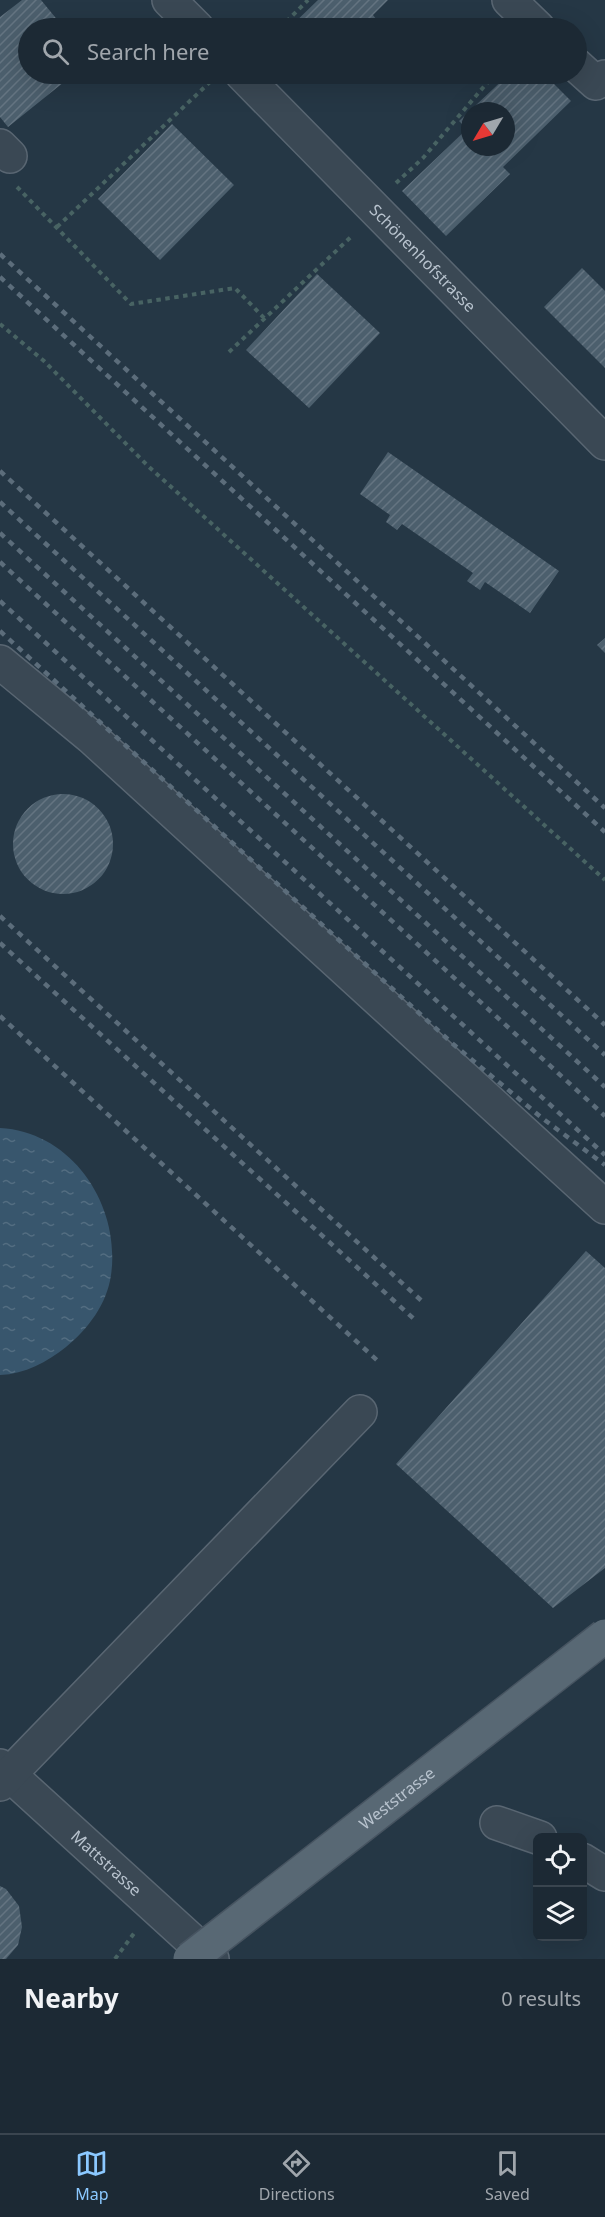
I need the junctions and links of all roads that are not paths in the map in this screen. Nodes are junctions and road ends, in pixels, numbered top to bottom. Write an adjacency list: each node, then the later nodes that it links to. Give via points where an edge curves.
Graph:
1 (169, 0): 3 (street)
2 (508, 0): 4 (street)
3 (187, 18)
4 (527, 18)
5 (587, 75): 6 (street, via 596,83)
6 (605, 77)
7 (235, 84): 8 (street, Schönenhofstrasse)
8 (605, 443)
9 (0, 662): 10 (street, via 92,737)
10 (605, 1207)
11 (360, 1412): 13 (street)
12 (605, 1636): 18 (main road, Weststrasse, bridge)
13 (3, 1775): 19 (street, Mattstrasse)
14 (497, 1824): 15 (street)
15 (533, 1836)
16 (587, 1863): 17 (street)
17 (605, 1874)
18 (190, 1959)
19 (212, 1959)

